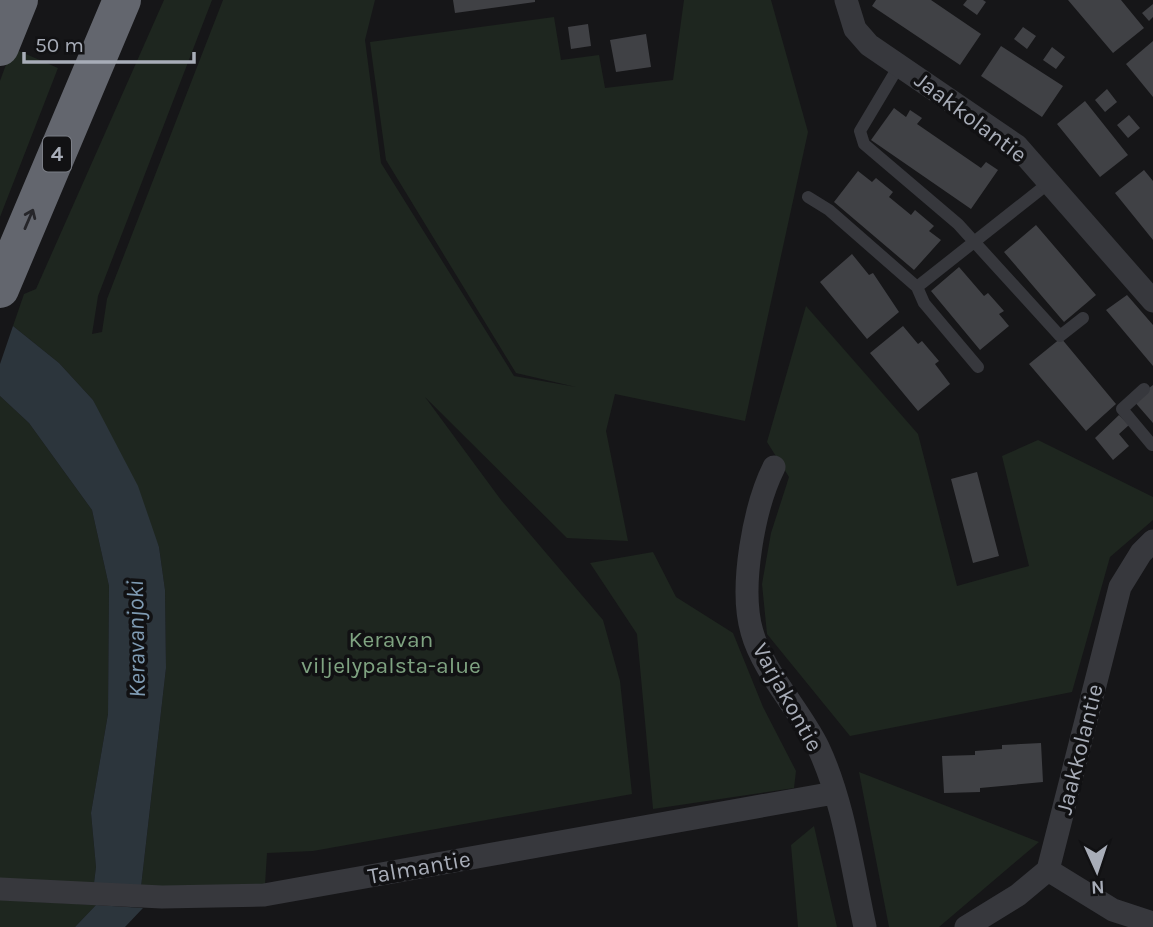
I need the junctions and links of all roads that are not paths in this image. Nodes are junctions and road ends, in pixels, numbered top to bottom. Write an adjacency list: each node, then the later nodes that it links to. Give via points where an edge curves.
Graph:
1 (19, 0): 4 (highway)
2 (122, 0): 9 (highway, 4, one-way to 2)
3 (846, 0): 5 (street, Jaakkolantie, via 855,29 869,45)
4 (0, 47)
5 (900, 64): 6 (street, Jaakkolantie, via 1017,146); 8 (lane, via 860,131 864,144 958,224)
6 (1050, 182): 8 (lane); 11 (street, Jaakkolantie)
7 (808, 197): 10 (lane)
8 (973, 243): 10 (lane); 12 (lane, via 1060,336)
9 (1, 285)
10 (917, 287): 13 (lane, via 924,303)
11 (1153, 301)
12 (1083, 318)
13 (978, 367)
14 (1144, 389): 15 (lane, via 1122,409)
15 (1152, 445)
16 (774, 467): 18 (street, Varjakontie, via 761,492 747,586 752,633 818,748)
17 (1153, 541): 19 (street, Jaakkolantie, via 1120,587)
18 (834, 793): 20 (street, Talmantie, via 264,895 162,897); 22 (street, Varjakontie)
19 (1048, 870): 21 (street, via 1113,910); 23 (street)
20 (0, 889)
21 (1153, 923)
22 (865, 927)
23 (966, 927)

